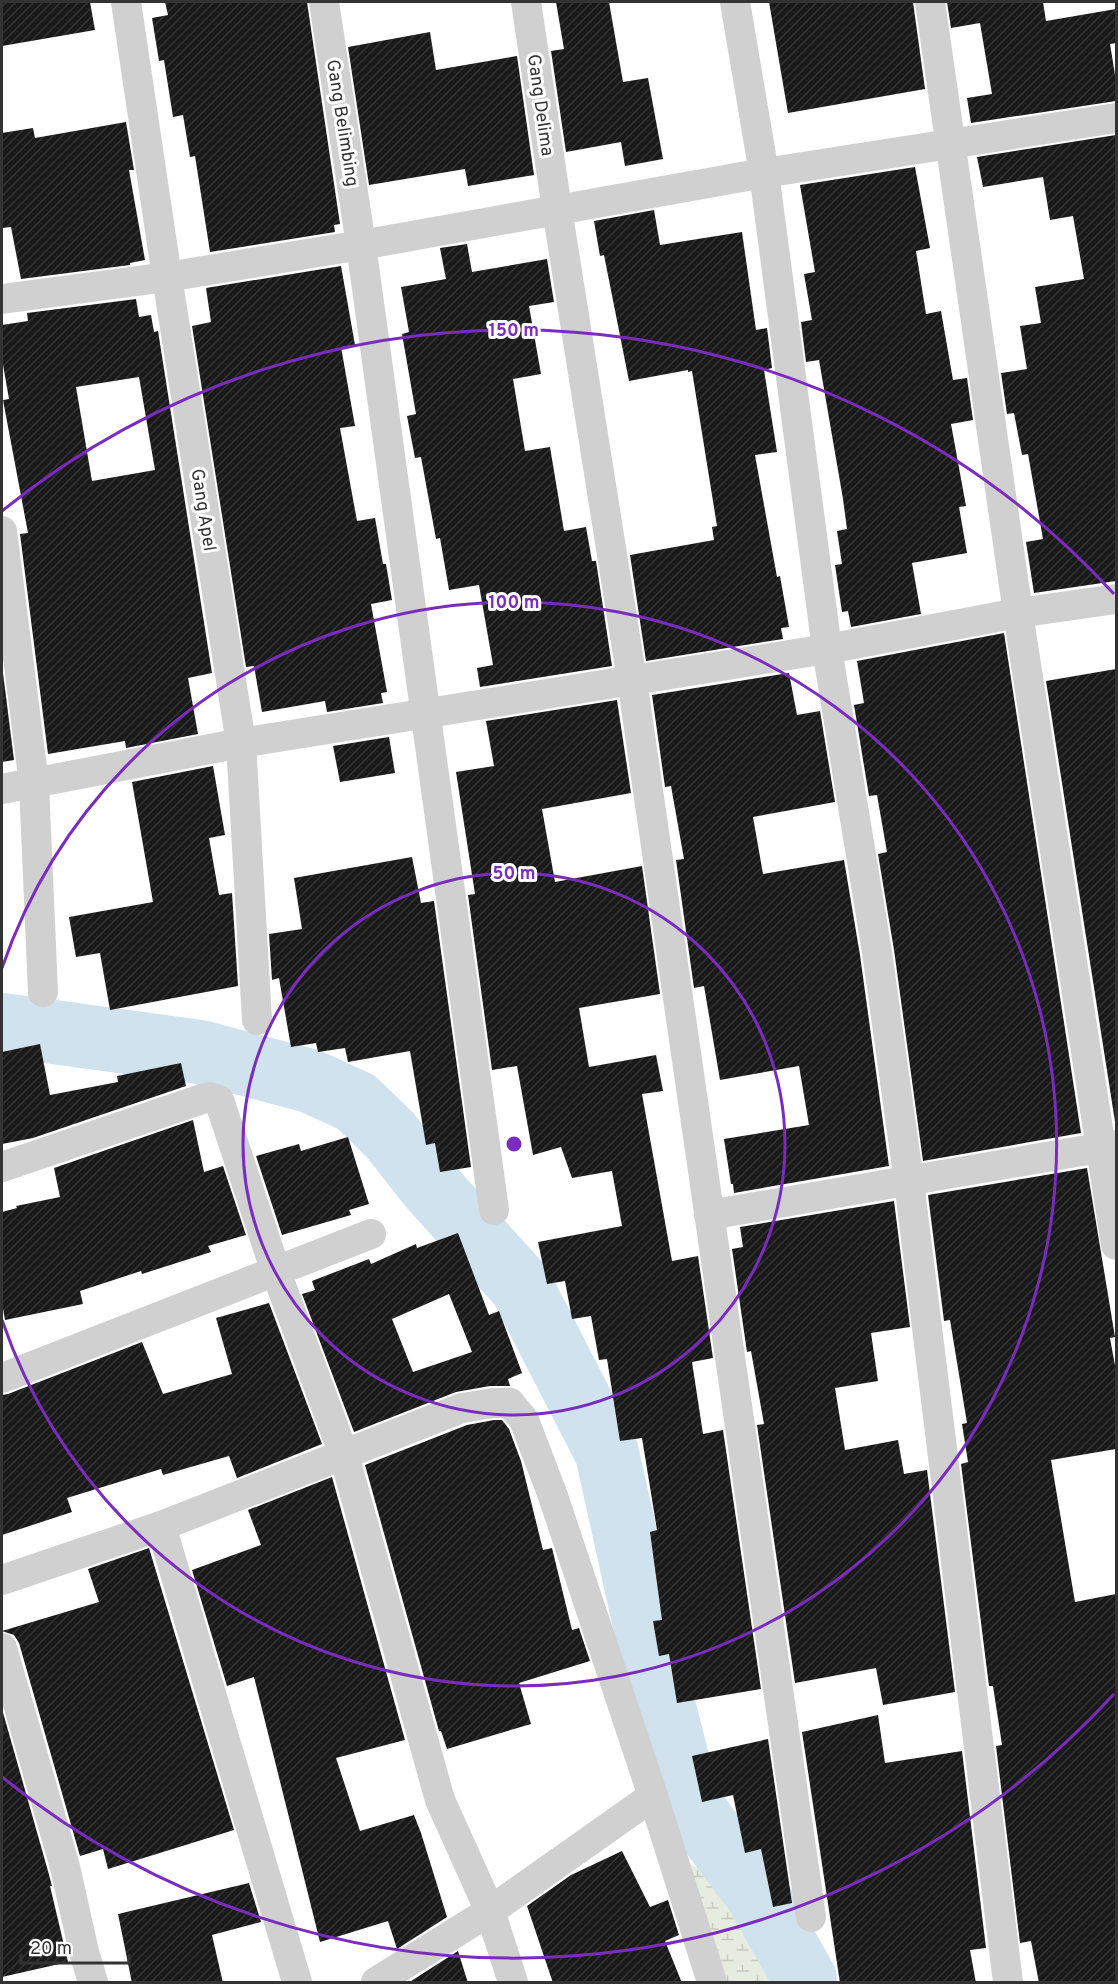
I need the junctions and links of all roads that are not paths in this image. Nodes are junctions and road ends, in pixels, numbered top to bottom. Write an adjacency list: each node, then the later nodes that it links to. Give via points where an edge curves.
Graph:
1 (126, 2): 11 (street, Gang Apel)
2 (324, 2): 10 (street, Gang Belimbing)
3 (526, 2): 9 (street, Gang Delima)
4 (735, 2): 8 (street)
5 (930, 2): 7 (street)
6 (1116, 118): 7 (street)
7 (951, 142): 8 (street); 15 (street)
8 (764, 173): 9 (street); 16 (street)
9 (557, 209): 10 (street); 17 (street, Gang Delima)
10 (361, 245): 11 (street); 18 (street, Gang Belimbing)
11 (166, 277): 12 (street); 19 (street, Gang Apel)
12 (2, 299)
13 (2, 531): 20 (street)
14 (1116, 599): 15 (street)
15 (1018, 614): 16 (street); 24 (street)
16 (827, 648): 17 (street); 26 (street, via 877,952)
17 (632, 680): 18 (street); 28 (street, Gang Delima)
18 (424, 714): 19 (street); 27 (street, Gang Belimbing)
19 (241, 743): 20 (street); 23 (street, Gang Apel)
20 (34, 784): 21 (street); 22 (street)
21 (2, 789)
22 (43, 992)
23 (257, 1020)
24 (1109, 1147): 26 (street); 30 (street)
25 (2, 1167): 31 (street, via 211,1097 219,1100)
26 (909, 1182): 28 (street); 45 (street)
27 (494, 1210)
28 (709, 1215): 39 (street, Gang Delima)
29 (372, 1234): 31 (street)
30 (1116, 1245)
31 (276, 1272): 32 (street); 33 (street)
32 (2, 1378)
33 (344, 1455): 34 (street); 37 (street, via 462,1408 510,1403 524,1420 553,1496); 38 (street, via 440,1800)
34 (161, 1526): 35 (street); 41 (street)
35 (2, 1580)
36 (2, 1648): 40 (street, via 65,1867)
37 (653, 1796): 38 (street); 44 (street)
38 (490, 1911): 42 (street); 43 (street)
39 (811, 1917)
40 (93, 1983)
41 (297, 1983)
42 (376, 1983)
43 (513, 1983)
44 (712, 1983)
45 (1008, 1983)

